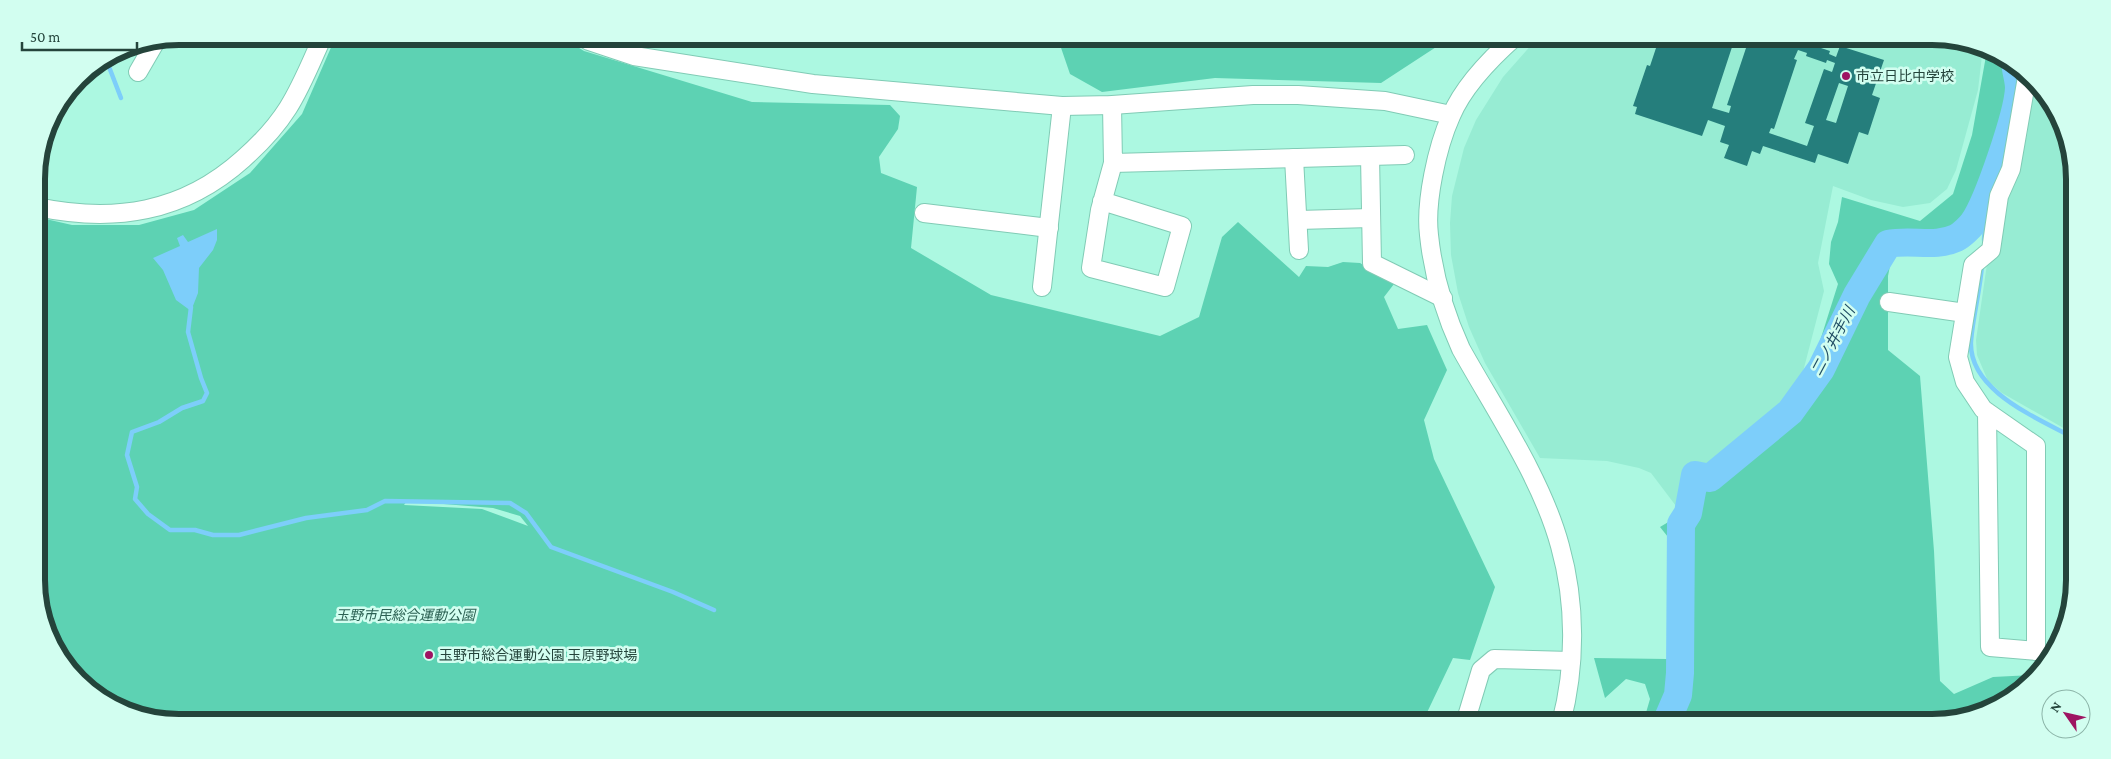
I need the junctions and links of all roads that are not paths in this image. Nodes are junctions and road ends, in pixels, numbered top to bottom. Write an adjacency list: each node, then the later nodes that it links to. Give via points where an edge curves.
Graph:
1 (317, 45): 15 (street, via 288,108 258,146 214,182 167,205 128,212 95,215)
2 (601, 45): 8 (street, via 634,56 813,84)
3 (1508, 45): 9 (street, via 1469,86)
4 (152, 48): 5 (street)
5 (138, 72)
6 (2026, 84): 24 (street, via 2011,169 1999,196 1991,250 1973,265)
7 (1112, 105): 8 (street); 9 (street, via 1298,95 1384,101); 13 (street)
8 (1062, 106): 19 (street)
9 (1451, 115): 22 (street, via 1440,144 1429,206 1429,236)
10 (1405, 155): 11 (street)
11 (1370, 156): 12 (street); 17 (street)
12 (1294, 158): 13 (street); 18 (street)
13 (1113, 163): 14 (street)
14 (1102, 201): 14 (street, via 1091,268 1165,287 1182,226)
15 (45, 208)
16 (924, 213): 19 (street)
17 (1372, 218): 18 (street); 22 (street, via 1372,263)
18 (1298, 220): 20 (street)
19 (1049, 228): 21 (street)
20 (1299, 250)
21 (1042, 287)
22 (1442, 298): 26 (street, via 1461,349 1530,471 1560,545 1572,615)
23 (1889, 302): 24 (street)
24 (1965, 313): 25 (street, via 1958,357 1966,382)
25 (1987, 412): 25 (street, via 2036,446 2036,651 1990,647)
26 (1571, 661): 27 (street, via 1494,659 1481,670); 28 (street)
27 (1467, 714)
28 (1563, 714)

